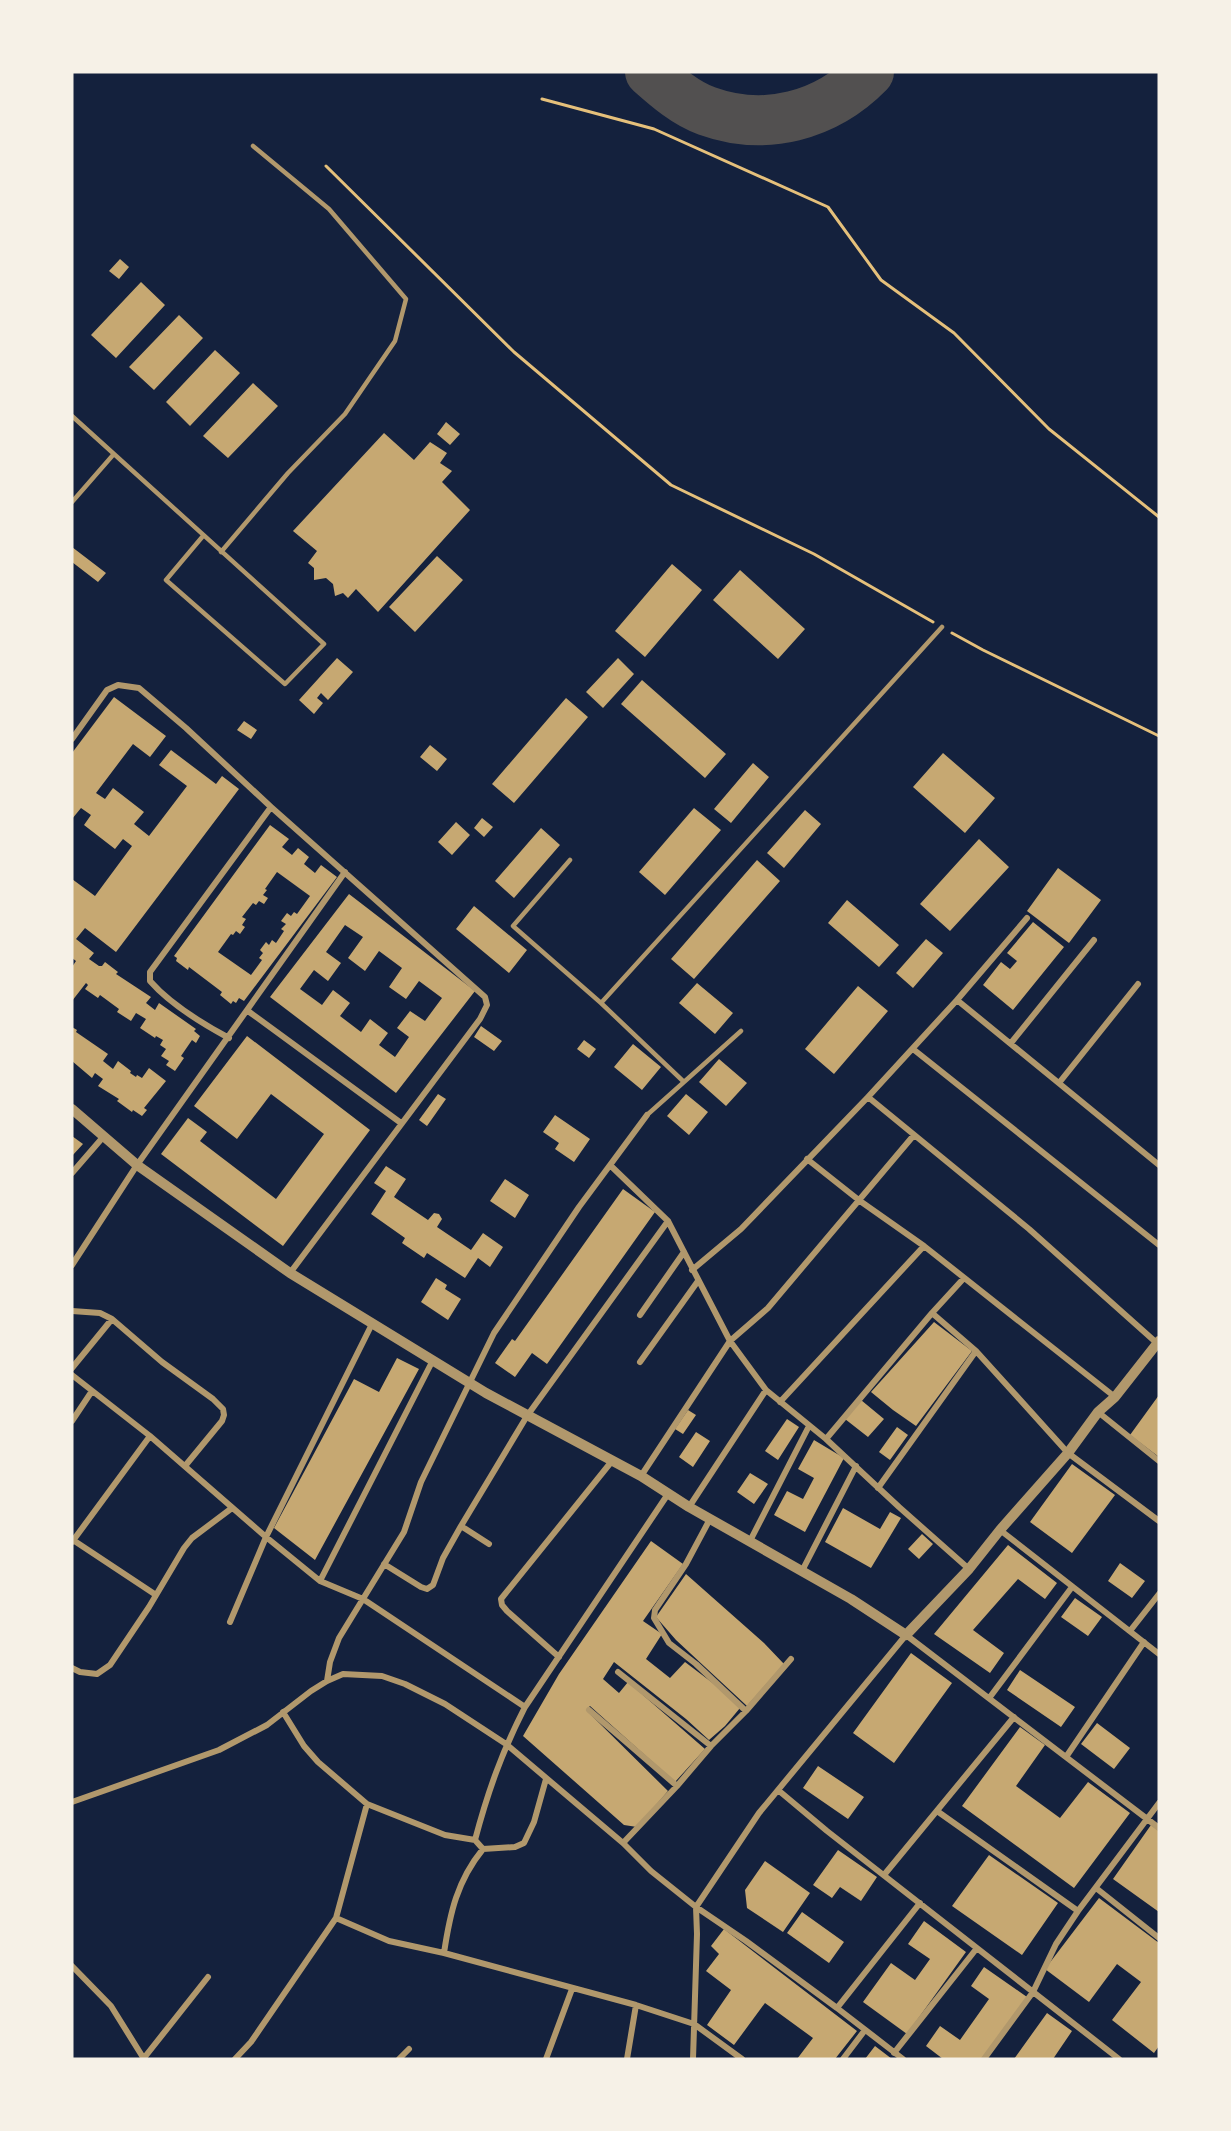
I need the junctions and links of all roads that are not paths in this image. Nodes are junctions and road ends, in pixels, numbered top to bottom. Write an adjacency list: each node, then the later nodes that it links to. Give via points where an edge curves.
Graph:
1 (253, 147): 6 (lane, via 329,209 406,299 394,341 345,414)
2 (72, 416): 3 (lane)
3 (113, 455): 4 (lane); 5 (lane)
4 (72, 502)
5 (203, 536): 6 (lane); 6 (lane, via 166,580 285,684 324,644)
6 (221, 552)
7 (942, 627): 16 (lane)
8 (72, 739): 9 (street, via 107,690 118,685 139,688)
9 (271, 807): 11 (street); 19 (street, via 150,972 150,981 158,990)
10 (570, 860): 16 (lane, via 513,926)
11 (345, 872): 17 (street); 27 (street, via 482,993 487,1005)
12 (1027, 918): 15 (street)
13 (1094, 940): 20 (street)
14 (1138, 984): 23 (street)
15 (957, 1000): 20 (street); 21 (street)
16 (601, 1003): 22 (lane)
17 (248, 1011): 19 (street); 27 (street)
18 (741, 1031): 22 (lane)
19 (229, 1038): 31 (street)
20 (1011, 1043): 23 (street)
21 (913, 1049): 24 (street); 37 (street)
22 (684, 1082): 26 (lane)
23 (1059, 1083): 32 (street)
24 (868, 1097): 28 (street); 30 (street)
25 (72, 1109): 29 (street)
26 (647, 1115): 33 (street)
27 (401, 1123): 42 (street)
28 (914, 1135): 35 (street); 51 (street, via 1029,1229)
29 (104, 1136): 31 (street); 34 (street)
30 (807, 1159): 35 (street); 41 (street, via 741,1229)
31 (137, 1165): 40 (street); 42 (street)
32 (1159, 1165)
33 (611, 1166): 36 (street); 57 (street, via 518,1295)
34 (72, 1173)
35 (860, 1201): 38 (street); 50 (street, via 768,1308)
36 (668, 1221): 39 (street); 63 (street)
37 (1159, 1245)
38 (924, 1246): 43 (street); 61 (street)
39 (684, 1252): 41 (street); 47 (street)
40 (72, 1265)
41 (692, 1270): 44 (street)
42 (290, 1273): 49 (street)
43 (964, 1278): 46 (street); 60 (street)
44 (698, 1281): 50 (street); 54 (street)
45 (72, 1311): 48 (street, via 100,1312)
46 (932, 1313): 52 (street); 67 (street)
47 (640, 1314)
48 (112, 1319): 55 (street); 71 (street, via 223,1409 222,1421)
49 (372, 1324): 53 (street); 82 (street)
50 (730, 1341): 58 (street); 73 (street)
51 (1158, 1343): 60 (street)
52 (976, 1351): 68 (street); 74 (street)
53 (433, 1359): 57 (street); 89 (street)
54 (640, 1362)
55 (72, 1368)
56 (72, 1375): 59 (street)
57 (468, 1382): 63 (street); 86 (street, via 421,1482 404,1532)
58 (766, 1390): 61 (street); 76 (street)
59 (92, 1391): 64 (street); 66 (street)
60 (1115, 1397): 62 (street)
61 (780, 1402): 65 (street)
62 (1098, 1412): 68 (street); 70 (street)
63 (527, 1416): 69 (street); 80 (street)
64 (72, 1420)
65 (809, 1426): 67 (street); 84 (street)
66 (150, 1437): 71 (street); 83 (street)
67 (826, 1439): 72 (street)
68 (1068, 1453): 79 (street); 81 (street)
69 (612, 1461): 73 (street); 99 (street, via 501,1599 507,1611)
70 (1159, 1461)
71 (185, 1466): 77 (street)
72 (856, 1466): 74 (street); 88 (street)
73 (641, 1476): 75 (street)
74 (879, 1488): 87 (street)
75 (668, 1494): 76 (street); 99 (street)
76 (689, 1507): 78 (street)
77 (232, 1508): 82 (street); 92 (street, via 192,1538)
78 (710, 1519): 84 (street); 107 (street, via 654,1618 669,1642)
79 (1159, 1521)
80 (461, 1526): 85 (street); 86 (street, via 429,1588)
81 (1000, 1530): 87 (street); 90 (street)
82 (266, 1537): 89 (street); 94 (street)
83 (73, 1541): 92 (street)
84 (750, 1541): 88 (street)
85 (489, 1544)
86 (384, 1564): 93 (street)
87 (969, 1569): 96 (street)
88 (801, 1571): 96 (street)
89 (320, 1581): 93 (street)
90 (1072, 1587): 95 (street); 104 (street)
91 (1159, 1594): 95 (street)
92 (156, 1595): 101 (street, via 110,1665 97,1674)
93 (363, 1599): 103 (street, via 339,1638); 105 (street)
94 (230, 1622)
95 (1130, 1631): 97 (street)
96 (906, 1635): 104 (street); 115 (street)
97 (1144, 1642): 98 (street); 112 (street)
98 (1159, 1654)
99 (559, 1657): 105 (street)
100 (791, 1659): 107 (street)
101 (72, 1668)
102 (618, 1672): 111 (street)
103 (327, 1681): 108 (street); 110 (street, via 343,1674 382,1676 405,1684 445,1704)
104 (990, 1697): 109 (street)
105 (525, 1707): 110 (street)
106 (589, 1710): 114 (street)
107 (746, 1711): 111 (street)
108 (283, 1712): 116 (street, via 267,1725 219,1750); 118 (street, via 318,1762)
109 (1014, 1717): 112 (street); 119 (street)
110 (506, 1744): 113 (street); 122 (street)
111 (711, 1746): 114 (street)
112 (1066, 1757): 120 (street)
113 (546, 1779): 123 (street); 124 (street, via 524,1843 506,1849)
114 (677, 1786): 123 (street)
115 (778, 1790): 125 (street); 128 (street)
116 (72, 1802)
117 (1159, 1803): 120 (street)
118 (367, 1804): 122 (street, via 445,1835); 130 (street)
119 (937, 1811): 125 (street); 129 (street)
120 (1147, 1819): 121 (street); 126 (street)
121 (1159, 1828)
122 (475, 1840): 124 (street)
123 (623, 1843): 128 (street)
124 (483, 1849): 133 (street, via 463,1880 448,1925)
125 (884, 1875): 127 (street)
126 (1096, 1888): 129 (street); 131 (street)
127 (920, 1903): 132 (street); 139 (street)
128 (696, 1907): 139 (street); 140 (street)
129 (1078, 1911): 137 (street, via 1056,1944)
130 (336, 1918): 133 (street, via 389,1941); 146 (street, via 251,2042)
131 (1159, 1938)
132 (977, 1948): 137 (street); 143 (street)
133 (444, 1953): 136 (street)
134 (72, 1966): 145 (street, via 111,2006)
135 (208, 1977): 145 (street)
136 (572, 1989): 138 (street); 148 (street)
137 (1033, 1992): 144 (street); 154 (street)
138 (636, 2005): 140 (street); 149 (street)
139 (837, 2008): 141 (street)
140 (694, 2024): 150 (street); 151 (street)
141 (865, 2030): 143 (street); 152 (street)
142 (409, 2049): 147 (street)
143 (894, 2053): 153 (street)
144 (1111, 2053): 155 (street); 156 (street)
145 (144, 2059)
146 (235, 2059)
147 (399, 2059)
148 (546, 2059)
149 (627, 2059)
150 (693, 2059)
151 (742, 2059)
152 (843, 2059)
153 (903, 2059)
154 (984, 2059)
155 (1106, 2059)
156 (1119, 2059)

